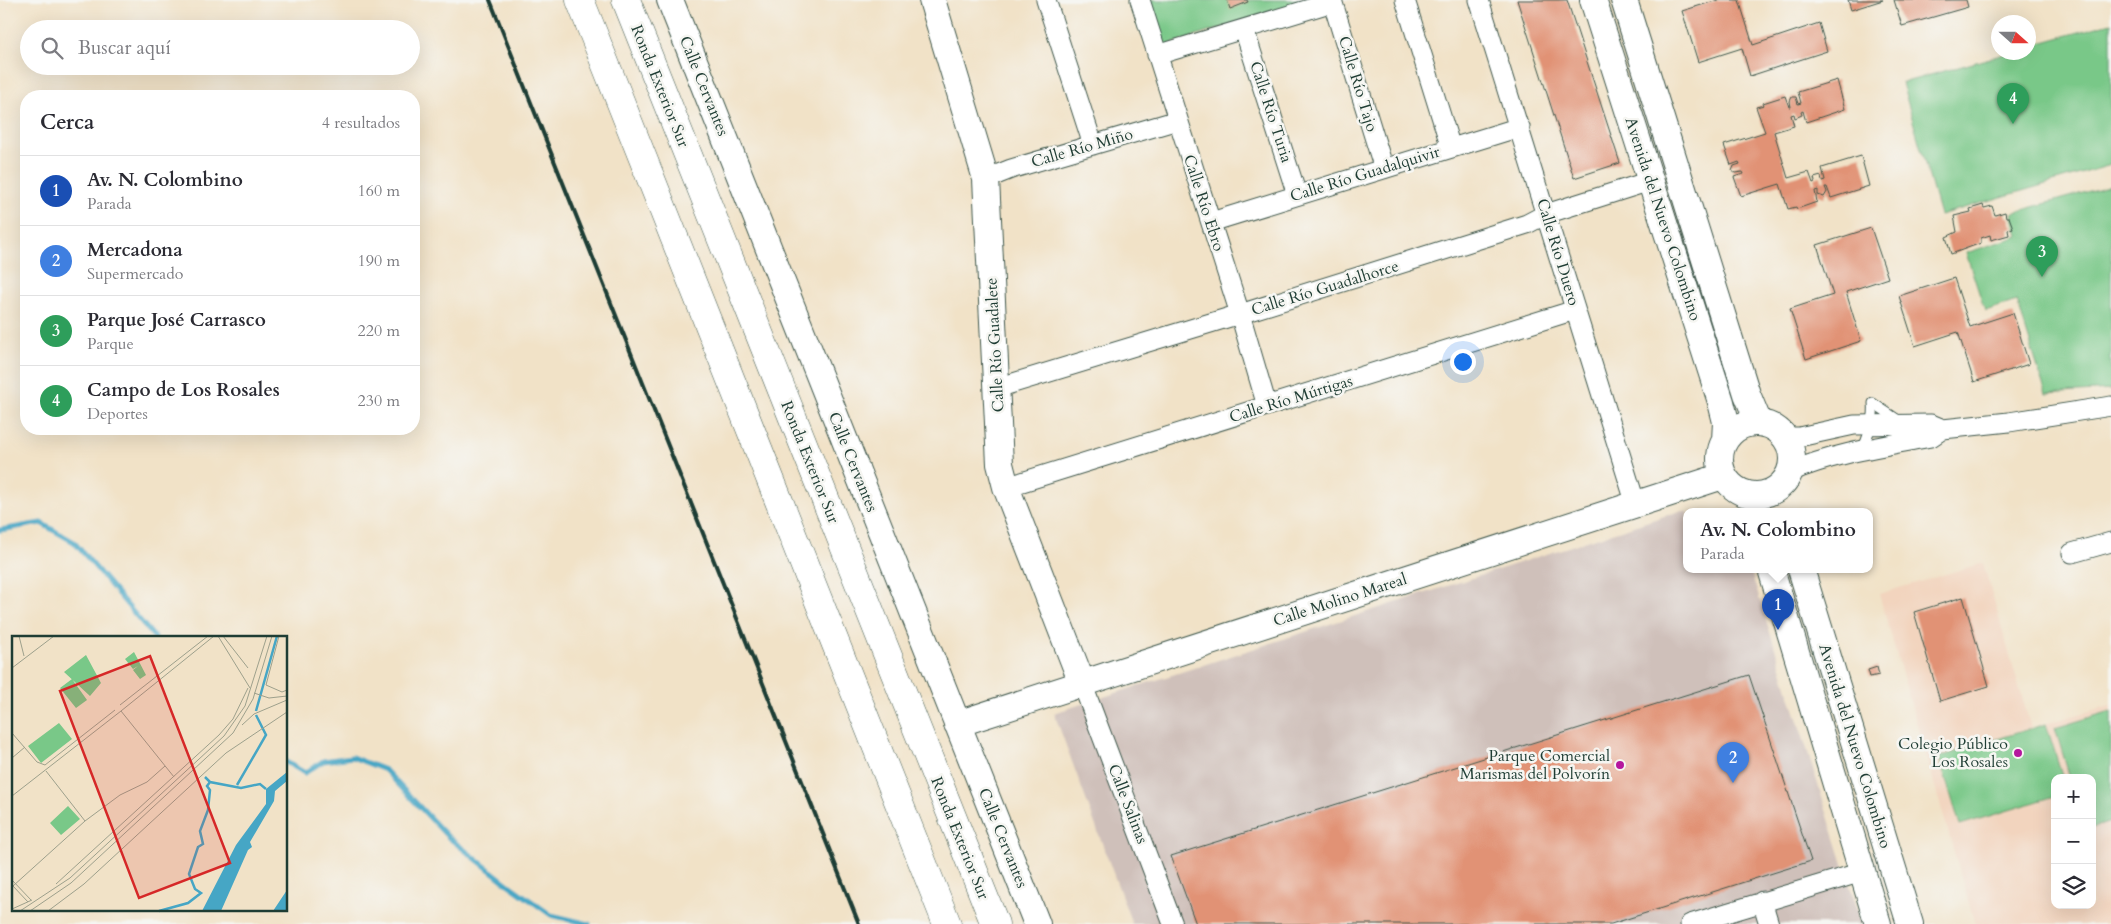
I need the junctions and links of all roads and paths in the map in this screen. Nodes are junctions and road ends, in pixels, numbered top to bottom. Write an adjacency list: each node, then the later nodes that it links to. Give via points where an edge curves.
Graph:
1 (580, 0): 48 (highway)
2 (626, 0): 49 (highway, Ronda Exterior Sur)
3 (670, 0): 45 (street, Calle Cervantes)
4 (932, 0): 19 (street, Calle Río Guadalete)
5 (1046, 0): 16 (street)
6 (1140, 0): 13 (street, Calle Río Ebro)
7 (1406, 0): 17 (street)
8 (1479, 0): 15 (street, Calle Río Duero)
9 (1594, 0): 20 (street, Avenida del Nuevo Colombino)
10 (1624, 0): 29 (street, Avenida del Nuevo Colombino, via 1747,394)
11 (1332, 1): 12 (street); 18 (street, Calle Río Tajo)
12 (1244, 29): 13 (street); 21 (street, Calle Río Turia)
13 (1157, 55): 14 (street, Calle Río Ebro)
14 (1178, 120): 16 (street, Calle Río Miño); 23 (street, Calle Río Ebro)
15 (1520, 127): 17 (street, Calle Río Guadalquivir); 22 (street, Calle Río Duero)
16 (1093, 145): 19 (street, Calle Río Miño)
17 (1452, 148): 18 (street, Calle Río Guadalquivir)
18 (1384, 168): 21 (street, Calle Río Guadalquivir)
19 (986, 179): 26 (street, Calle Río Guadalete)
20 (1650, 181): 22 (street, Calle Río Guadalhorce); 33 (street, Avenida del Nuevo Colombino, via 1722,402)
21 (1297, 195): 23 (street, Calle Río Guadalquivir)
22 (1546, 214): 24 (street, Calle Río Duero); 25 (street, Calle Río Guadalhorce, via 1526,224)
23 (1210, 222): 25 (street, Calle Río Ebro)
24 (1575, 310): 27 (street, Calle Río Múrtigas); 39 (street, Calle Río Duero)
25 (1240, 314): 26 (street, Calle Río Guadalhorce); 27 (street, Calle Río Ebro)
26 (997, 388): 36 (street, Calle Río Guadalete, via 1000,464)
27 (1267, 406): 36 (street, Calle Río Múrtigas)
28 (2109, 412): 31 (street)
29 (1759, 423): 32 (street, via 1769,425); 33 (street, via 1740,426)
30 (1872, 425): 31 (street, via 1931,424); 32 (street); 34 (lane)
31 (1943, 429): 34 (street, via 1931,437)
32 (1785, 437): 37 (street, via 1791,448 1792,460)
33 (1725, 440): 35 (street, via 1719,458)
34 (1862, 451): 37 (street, via 1814,462)
35 (1723, 476): 38 (street); 39 (street, Calle Molino Mareal)
36 (1006, 487): 44 (street, Calle Río Guadalete)
37 (1784, 491): 38 (street, via 1755,496)
38 (1748, 503)
39 (1636, 505): 44 (street, Calle Molino Mareal)
40 (2111, 542): 41 (street)
41 (2072, 553)
42 (1772, 573): 46 (street, Avenida del Nuevo Colombino)
43 (1801, 573): 55 (street, Avenida del Nuevo Colombino)
44 (1082, 683): 45 (street, Calle Molino Mareal); 51 (street, Calle Salinas)
45 (957, 724): 50 (street, Calle Cervantes)
46 (1862, 872): 47 (street); 54 (street, Avenida del Nuevo Colombino)
47 (1762, 901): 52 (street); 53 (street)
48 (947, 924)
49 (995, 924)
50 (1037, 924)
51 (1173, 924)
52 (1690, 924)
53 (1769, 924)
54 (1878, 924)
55 (1910, 924)

